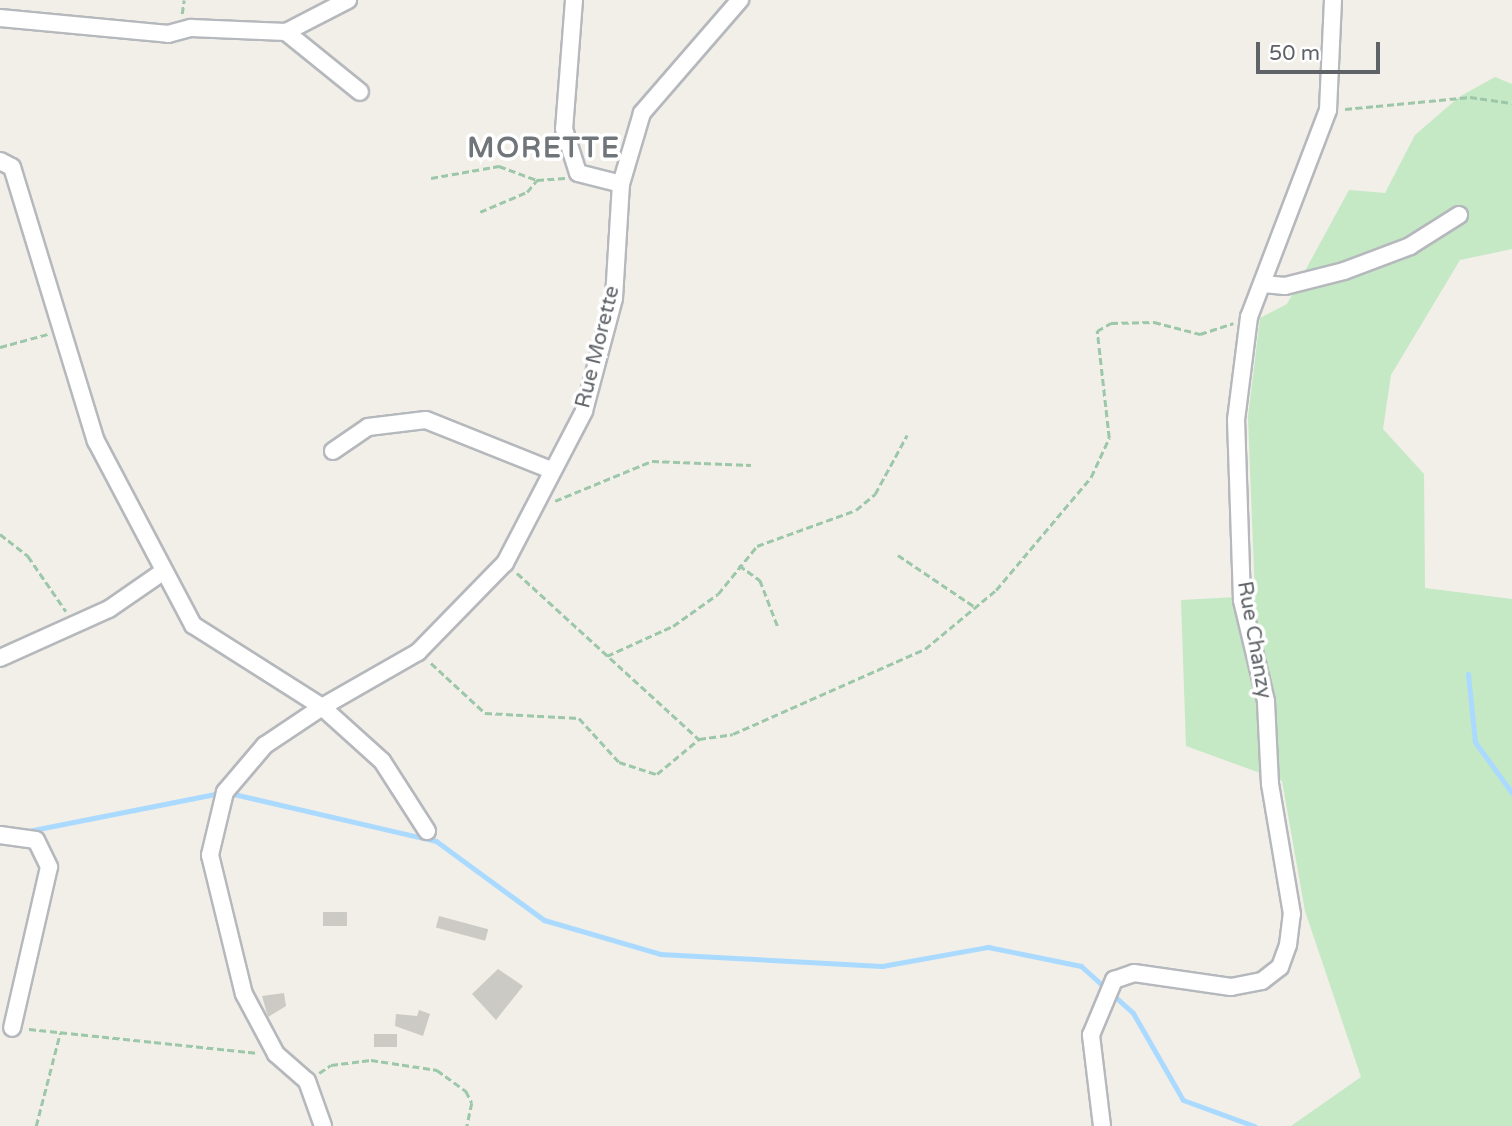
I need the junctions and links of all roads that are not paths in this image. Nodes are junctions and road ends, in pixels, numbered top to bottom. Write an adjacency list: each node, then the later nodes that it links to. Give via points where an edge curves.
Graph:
1 (348, 0): 6 (street)
2 (574, 0): 9 (street, via 562,105 578,173)
3 (740, 0): 9 (street, Rue Morette, via 642,113)
4 (1333, 0): 11 (street, Rue Chanzy, via 1328,110)
5 (0, 18): 6 (street, via 167,34 191,28)
6 (286, 32): 7 (street)
7 (360, 92)
8 (0, 161): 14 (street, via 12,167 96,441)
9 (621, 184): 13 (street, Rue Morette, via 614,298 584,411)
10 (1459, 215): 11 (street, via 1410,246 1344,271 1285,286)
11 (1263, 284): 21 (street, Rue Chanzy, via 1249,317 1236,420 1242,597 1266,701 1270,784 1293,914 1288,945 1280,967 1262,981 1231,987 1134,973 1114,980 1091,1035)
12 (333, 452): 13 (street, via 368,427 426,420)
13 (551, 470): 16 (street, Rue Morette, via 505,563 418,652)
14 (164, 571): 15 (street, via 76,626); 16 (street, via 192,625)
15 (0, 658)
16 (322, 707): 17 (street, via 382,761); 20 (street, Rue Morette, via 265,746 225,792 210,855 244,994 276,1054 307,1081)
17 (427, 831)
18 (0, 835): 19 (street, via 36,840 49,867)
19 (12, 1028)
20 (323, 1126)
21 (1102, 1126)

